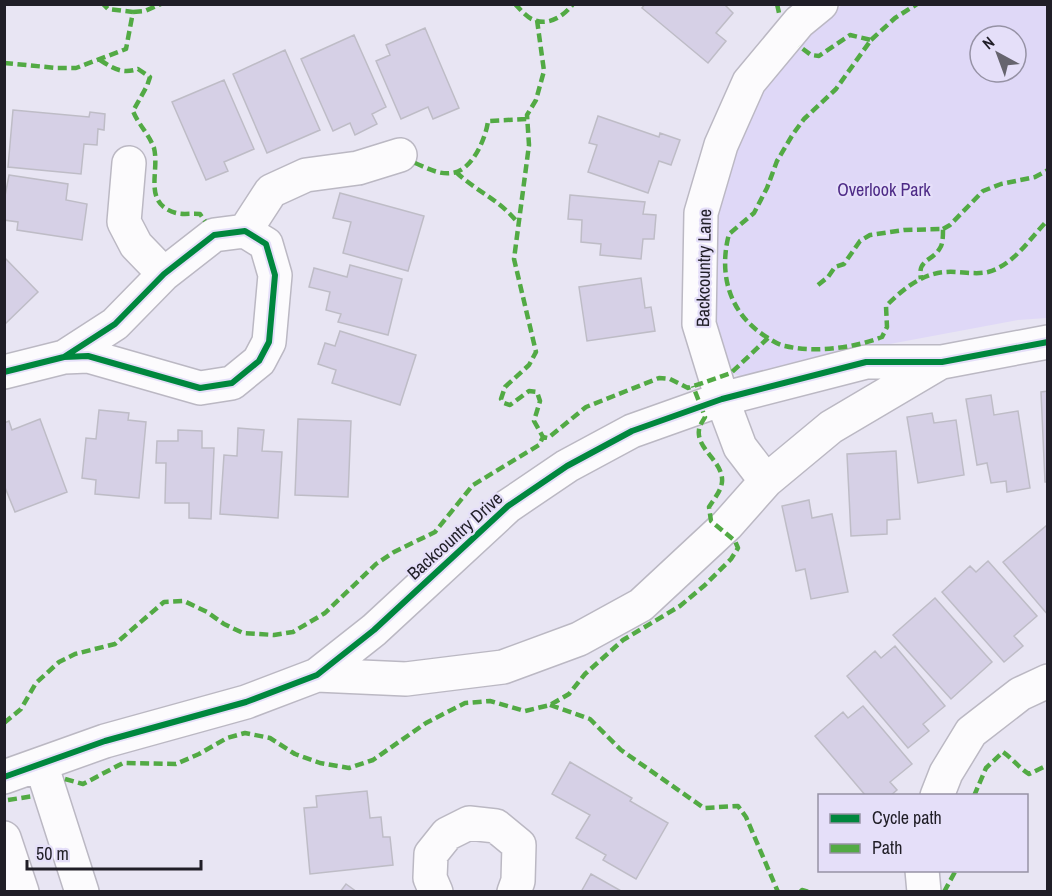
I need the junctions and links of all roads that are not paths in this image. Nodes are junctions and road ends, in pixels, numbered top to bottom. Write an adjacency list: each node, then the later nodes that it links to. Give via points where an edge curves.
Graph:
1 (816, 6): 10 (street, Backcountry Lane, via 748,82 721,145 701,213 699,324)
2 (400, 155): 4 (street, via 358,168 306,175 271,191)
3 (129, 163): 5 (street, via 124,222 136,245)
4 (245, 231): 5 (street, via 214,236); 7 (street, via 266,244 275,275 269,342 259,361 232,383 200,388 88,356)
5 (164, 274): 7 (street, via 115,324)
6 (1047, 342): 8 (street, Backcountry Drive)
7 (64, 357): 9 (street)
8 (942, 362): 10 (street, Backcountry Drive, via 866,362); 11 (street, Backcountry Drive, via 831,427)
9 (4, 372)
10 (722, 399): 11 (street, Backcountry Lane, via 740,447); 12 (street, Backcountry Drive, via 632,431 567,466 508,506 374,630)
11 (766, 481): 12 (street, Backcountry Drive, via 727,525 641,605 579,639 503,667 406,679)
12 (317, 675): 14 (street, Backcountry Drive, via 246,702 105,741)
13 (1047, 681): 16 (street, via 1020,694 971,732 946,773)
14 (41, 764): 15 (street, Backcountry Drive); 20 (street)
15 (4, 777)
16 (938, 794)
17 (4, 838): 19 (street)
18 (922, 872): 23 (street)
19 (22, 891)
20 (82, 891)
21 (436, 891): 22 (street, via 430,878 431,854 447,834 469,823 496,826 519,845)
22 (514, 891)
23 (924, 891)

